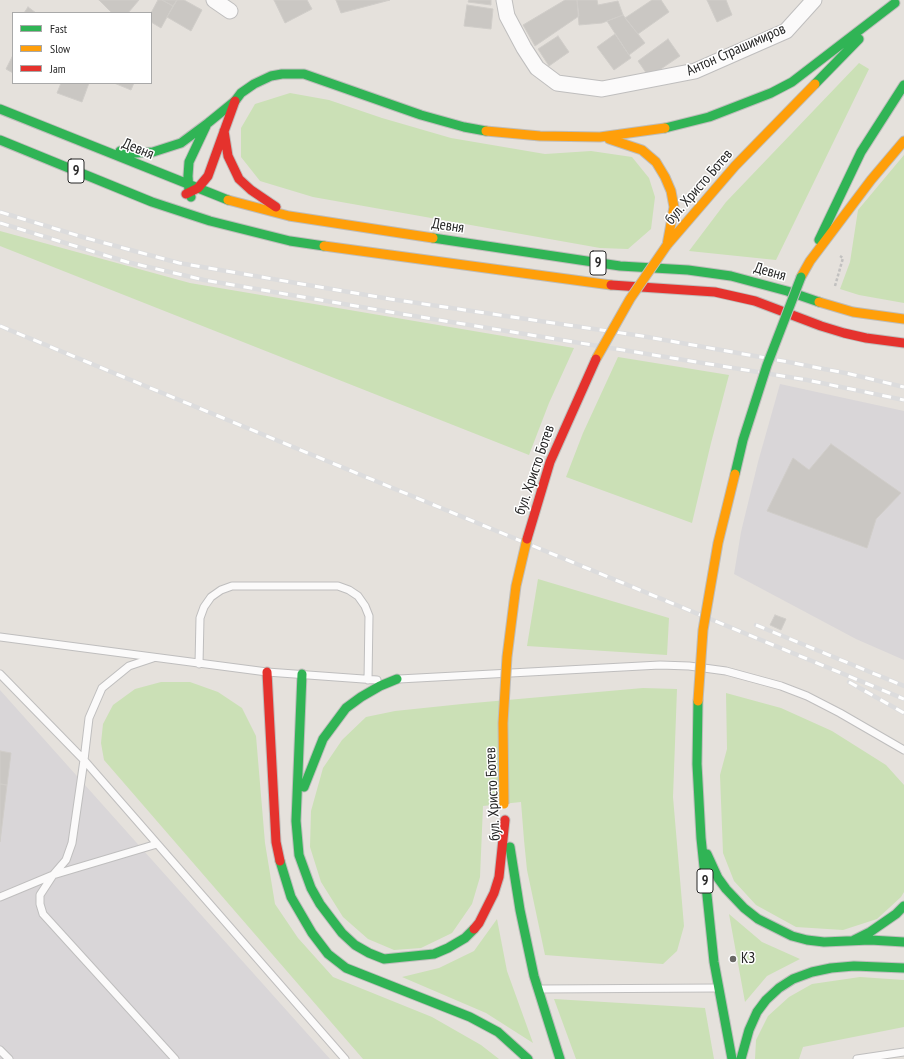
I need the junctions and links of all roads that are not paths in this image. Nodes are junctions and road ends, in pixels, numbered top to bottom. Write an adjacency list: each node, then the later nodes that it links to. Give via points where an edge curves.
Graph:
1 (214, 0): 5 (street)
2 (504, 0): 3 (street, Антон Страшимиров, via 507,16 537,68 557,83 602,89 695,71 786,31)
3 (814, 0)
4 (897, 2): 11 (main road, via 792,82 759,98 685,124); 21 (main road, бул. Христо Ботев, via 735,166)
5 (230, 10)
6 (904, 85): 22 (main road, via 861,152)
7 (235, 101): 9 (main road); 10 (main road); 11 (main road, via 246,89 262,79 282,74 304,74 421,115 464,127 512,134)
8 (0, 109): 14 (main road, Девня / 9)
9 (208, 123): 14 (main road, via 181,142 162,150 140,153); 15 (main road, via 190,162)
10 (224, 131): 15 (main road, via 208,176); 19 (main road, via 228,156 239,179)
11 (600, 137): 21 (main road, via 642,150 656,162 673,199 673,215)
12 (0, 140): 18 (main road, 9)
13 (904, 141): 22 (main road, 9)
14 (102, 149): 15 (main road, Девня / 9)
15 (192, 188): 16 (main road); 19 (main road, Девня / 9); 20 (main road, via 198,207)
16 (179, 196)
17 (169, 199): 18 (main road)
18 (152, 202): 20 (main road)
19 (289, 216): 23 (main road, Девня / 9, via 620,266 688,270 731,276 859,314)
20 (210, 221): 24 (main road, via 290,241 551,278 606,285 715,292 755,301 844,333)
21 (667, 246): 36 (main road, бул. Христо Ботев, bridge, via 630,299 593,365 550,462 527,539 516,586 507,657 503,724)
22 (810, 261): 37 (main road, 9, bridge, via 801,277 767,365 743,440 718,543 704,623 698,700 697,764)
23 (904, 319)
24 (904, 343)
25 (0, 637): 26 (lane)
26 (156, 657): 27 (lane); 34 (lane, via 129,666 102,688 89,718)
27 (199, 664): 28 (lane); 32 (lane, via 200,618 204,606 221,590 232,586 338,586 358,596 369,616)
28 (267, 672): 30 (lane); 52 (main road, via 276,842 291,897 312,933 328,954 346,968 470,1017 498,1032)
29 (0, 674): 34 (lane)
30 (302, 674): 32 (lane); 35 (main road)
31 (397, 679): 32 (lane); 33 (lane, via 660,665 726,671 781,686 806,696); 35 (main road, via 361,697 346,708 335,722 323,739)
32 (368, 680)
33 (904, 750)
34 (84, 760): 38 (lane); 39 (lane, via 72,843 66,860)
35 (297, 807): 36 (main road, via 296,836 299,855 314,894 329,918 355,945 384,958 434,954 465,938 479,923 494,894 499,877)
36 (505, 820): 46 (main road, бул. Христо Ботев, via 520,910)
37 (701, 838): 42 (main road, via 718,878 744,908 758,919 786,934 807,940); 45 (main road, 9, via 709,922)
38 (157, 844): 39 (lane); 51 (lane)
39 (53, 876): 40 (lane); 50 (lane, via 40,895 43,914)
40 (0, 897)
41 (904, 906): 42 (main road, via 892,918)
42 (853, 941): 43 (main road)
43 (904, 942)
44 (904, 968): 55 (main road, via 831,968 792,979 779,988 756,1012)
45 (719, 988): 46 (lane); 54 (main road, 9)
46 (538, 989): 53 (main road, бул. Христо Ботев)
47 (0, 1050): 49 (lane)
48 (904, 1052): 56 (lane)
49 (9, 1059)
50 (175, 1059)
51 (345, 1059)
52 (528, 1059)
53 (560, 1059)
54 (732, 1059)
55 (741, 1059)
56 (857, 1059)

